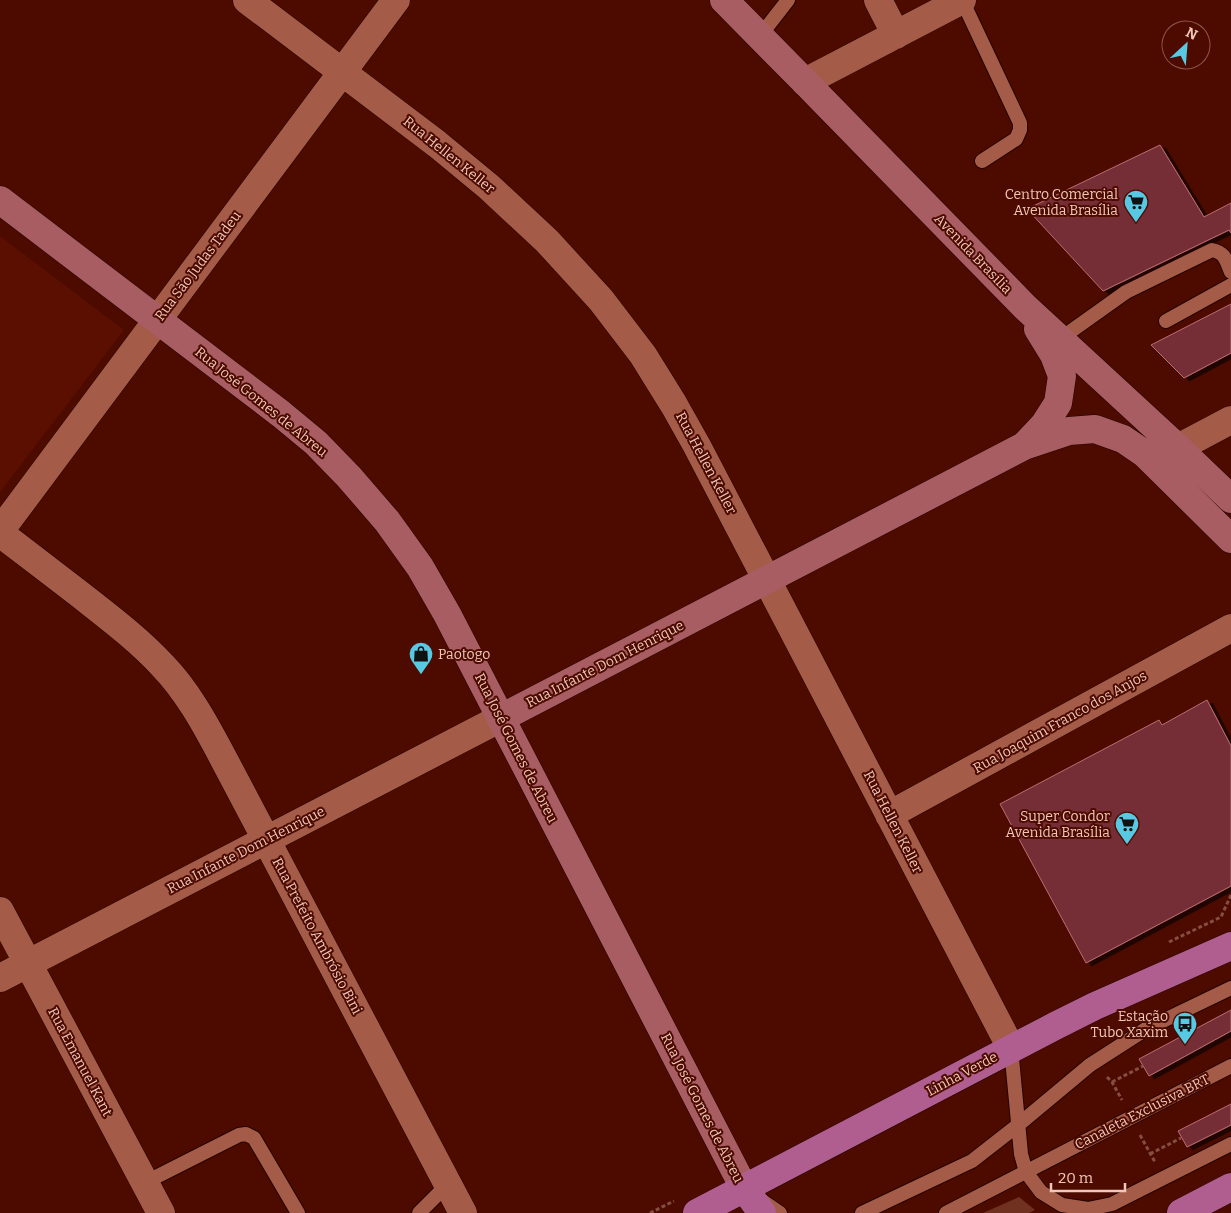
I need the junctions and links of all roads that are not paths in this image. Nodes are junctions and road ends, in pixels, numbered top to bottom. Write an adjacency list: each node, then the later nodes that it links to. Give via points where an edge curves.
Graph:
1 (246, 0): 9 (street, Rua Hellen Keller)
2 (396, 0): 9 (street, Rua São Judas Tadeu)
3 (724, 0): 8 (main road, Avenida Brasília)
4 (788, 0): 8 (lane)
5 (878, 0): 7 (street)
6 (962, 0): 7 (street); 11 (lane, via 1020,123 1016,139)
7 (896, 34): 10 (street)
8 (760, 36): 10 (main road, Avenida Brasília)
9 (342, 72): 16 (street, Rua São Judas Tadeu); 25 (street, Rua Hellen Keller, via 490,187 547,241 601,300 643,355 674,405)
10 (806, 82): 15 (main road, Avenida Brasília)
11 (982, 161)
12 (0, 200): 16 (main road, Rua José Gomes de Abreu)
13 (1231, 272): 18 (lane, via 1223,254 1212,250 1126,292)
14 (1231, 285): 17 (lane)
15 (1025, 307): 18 (main road, Avenida Brasília); 20 (main road, Rua Infante Dom Henrique, via 1054,355 1062,376 1058,403 1044,425)
16 (157, 320): 23 (street, Rua São Judas Tadeu); 27 (main road, Rua José Gomes de Abreu, via 281,414 349,476 420,567)
17 (1166, 321)
18 (1060, 339): 21 (main road, Avenida Brasília)
19 (1231, 420): 21 (street)
20 (1024, 446): 24 (main road, Rua Infante Dom Henrique, via 1069,431 1095,430 1122,439 1144,454); 25 (main road, Rua Infante Dom Henrique)
21 (1178, 448): 22 (main road, Avenida Brasília)
22 (1231, 499)
23 (0, 532): 29 (street, Rua Prefeito Ambrósio Bini, via 112,620 164,667 204,723)
24 (1231, 540)
25 (767, 580): 27 (main road, Rua Infante Dom Henrique); 28 (street, Rua Hellen Keller)
26 (1231, 628): 28 (street, Rua Joaquim Franco dos Anjos)
27 (501, 718): 29 (street, Rua Infante Dom Henrique); 43 (main road, Rua José Gomes de Abreu)
28 (889, 815): 35 (street, Rua Hellen Keller)
29 (266, 839): 32 (street, Rua Infante Dom Henrique); 41 (street, Rua Prefeito Ambrósio Bini)
30 (0, 911): 32 (street, Rua Emanuel Kant)
31 (1231, 946): 35 (highway, Linha Verde, via 1095,1006)
32 (28, 963): 33 (street, Rua Infante Dom Henrique); 40 (street, Rua Emanuel Kant)
33 (0, 978)
34 (1231, 988): 37 (lane, via 1122,1044 1090,1065)
35 (1011, 1048): 37 (lane); 43 (highway, Linha Verde)
36 (1231, 1066): 39 (lane, Canaleta Exclusiva BRT)
37 (1018, 1125): 39 (lane); 51 (lane, via 972,1161)
38 (1231, 1144): 39 (lane, via 1112,1204 1088,1209 1062,1205 1041,1192)
39 (1026, 1172): 52 (lane, Canaleta Exclusiva BRT)
40 (144, 1183): 44 (street, Rua Emanuel Kant); 45 (lane, via 246,1134 254,1138)
41 (448, 1184): 46 (lane); 47 (street, Rua Prefeito Ambrósio Bini)
42 (1231, 1187): 53 (highway)
43 (744, 1188): 48 (highway, Linha Verde); 49 (highway); 50 (lane)
44 (161, 1213)
45 (298, 1213)
46 (419, 1213)
47 (463, 1213)
48 (697, 1213)
49 (762, 1213)
50 (780, 1213)
51 (862, 1213)
52 (946, 1213)
53 (1182, 1213)

